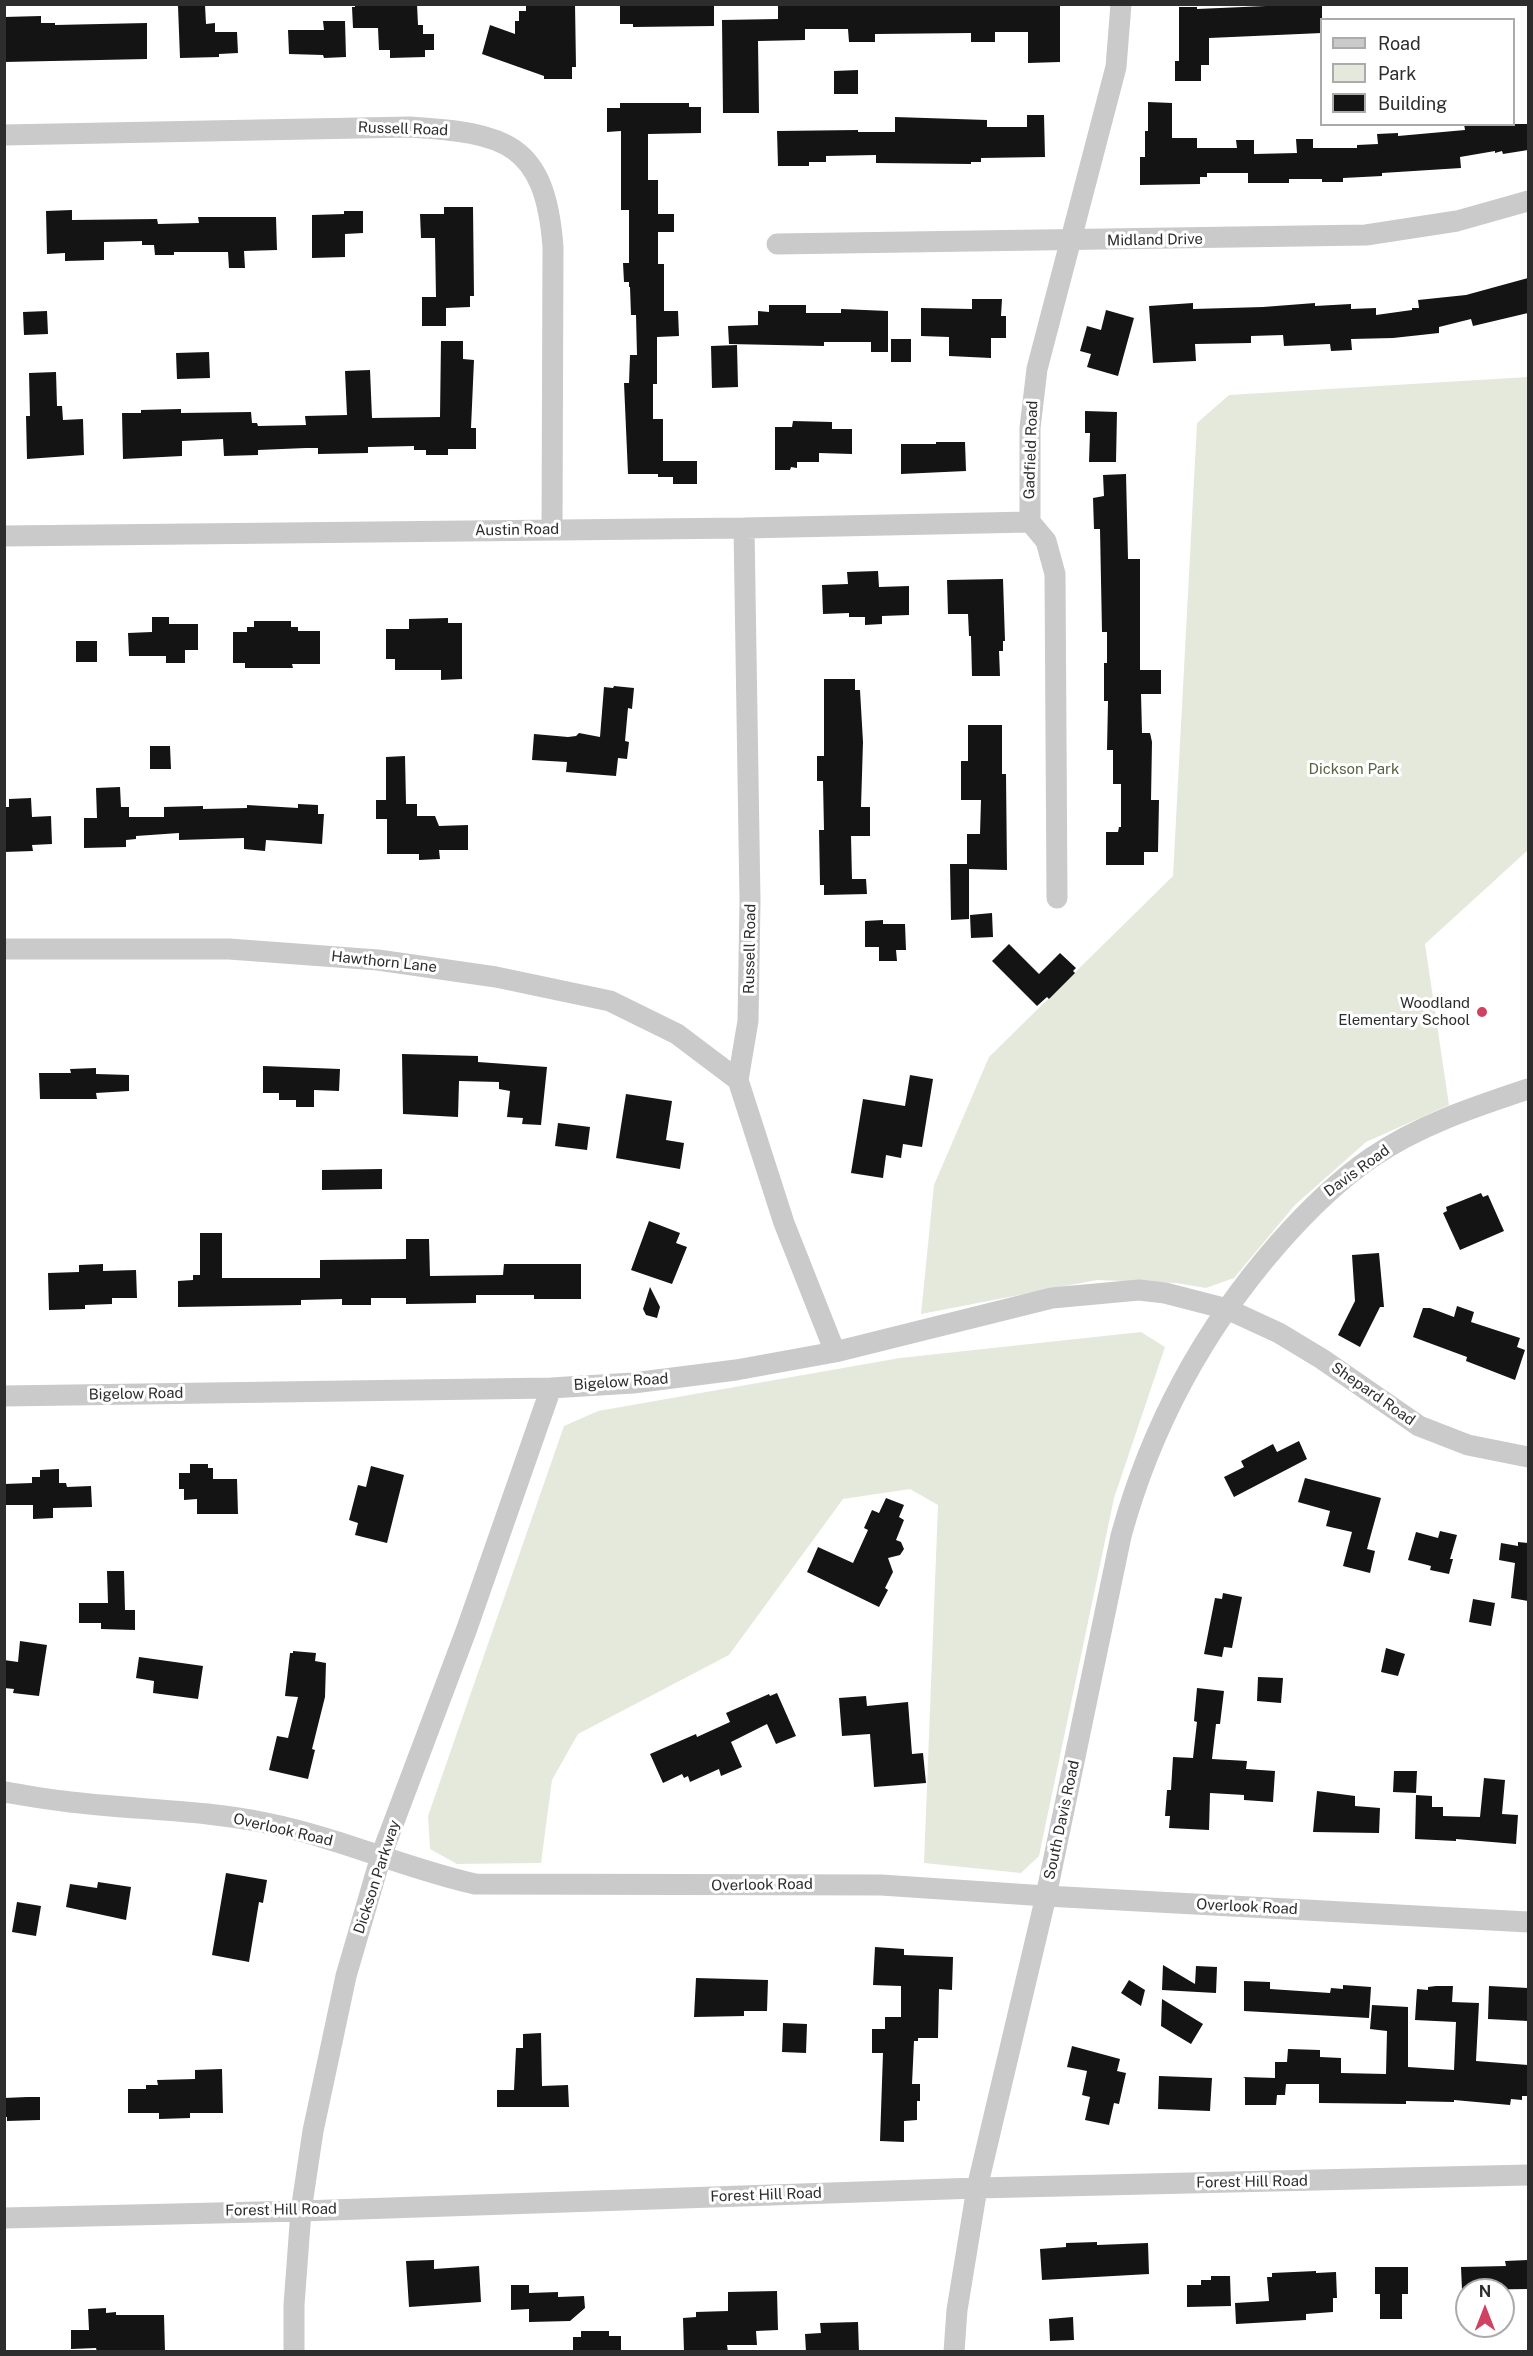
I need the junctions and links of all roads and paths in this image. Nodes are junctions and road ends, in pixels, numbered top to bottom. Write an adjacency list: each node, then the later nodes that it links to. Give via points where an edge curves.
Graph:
1 (1121, 4): 4 (street, Gadfield Road, via 1116,67)
2 (4, 135): 8 (street, Russell Road, via 410,127 488,137 513,148 533,167 551,217)
3 (1528, 201): 4 (street, Midland Drive, via 1457,221 1366,235)
4 (1069, 241): 5 (street, Midland Drive); 6 (street, Gadfield Road, via 1032,396)
5 (777, 244)
6 (1030, 522): 7 (street, Austin Road); 10 (street, via 1046,541 1055,574)
7 (744, 528): 8 (street, Austin Road); 12 (street, Russell Road, via 750,901 748,1021)
8 (552, 530): 9 (street, Austin Road)
9 (4, 536)
10 (1057, 898)
11 (4, 950): 12 (street, Hawthorn Lane, via 229,949 378,960 496,978 610,1001 676,1034)
12 (738, 1080): 15 (street, Russell Road, via 788,1233)
13 (1528, 1089): 14 (street, Davis Road, via 1441,1119 1364,1163 1331,1187 1261,1264)
14 (1227, 1309): 15 (street, Bigelow Road, via 1165,1293 1101,1292 1052,1298); 18 (street, Shepard Road, via 1314,1353 1419,1426 1468,1445); 21 (street, South Davis Road, via 1175,1393 1134,1489)
15 (835, 1352): 16 (street, Bigelow Road, via 697,1376)
16 (551, 1388): 17 (street, Bigelow Road); 20 (street, Dickson Parkway, via 466,1631)
17 (4, 1396)
18 (1528, 1457)
19 (4, 1792): 20 (street, Overlook Road, via 235,1817 316,1835)
20 (381, 1856): 21 (street, Overlook Road, via 475,1884 881,1885); 25 (street, Dickson Parkway, via 346,1976 313,2131)
21 (1046, 1896): 22 (street, Overlook Road); 24 (street, South Davis Road)
22 (1528, 1922)
23 (1528, 2175): 24 (street, Forest Hill Road)
24 (977, 2188): 25 (street, Forest Hill Road); 28 (street, South Davis Road)
25 (301, 2211): 26 (street, Forest Hill Road); 27 (street, Dickson Parkway)
26 (4, 2218)
27 (294, 2352)
28 (954, 2352)

